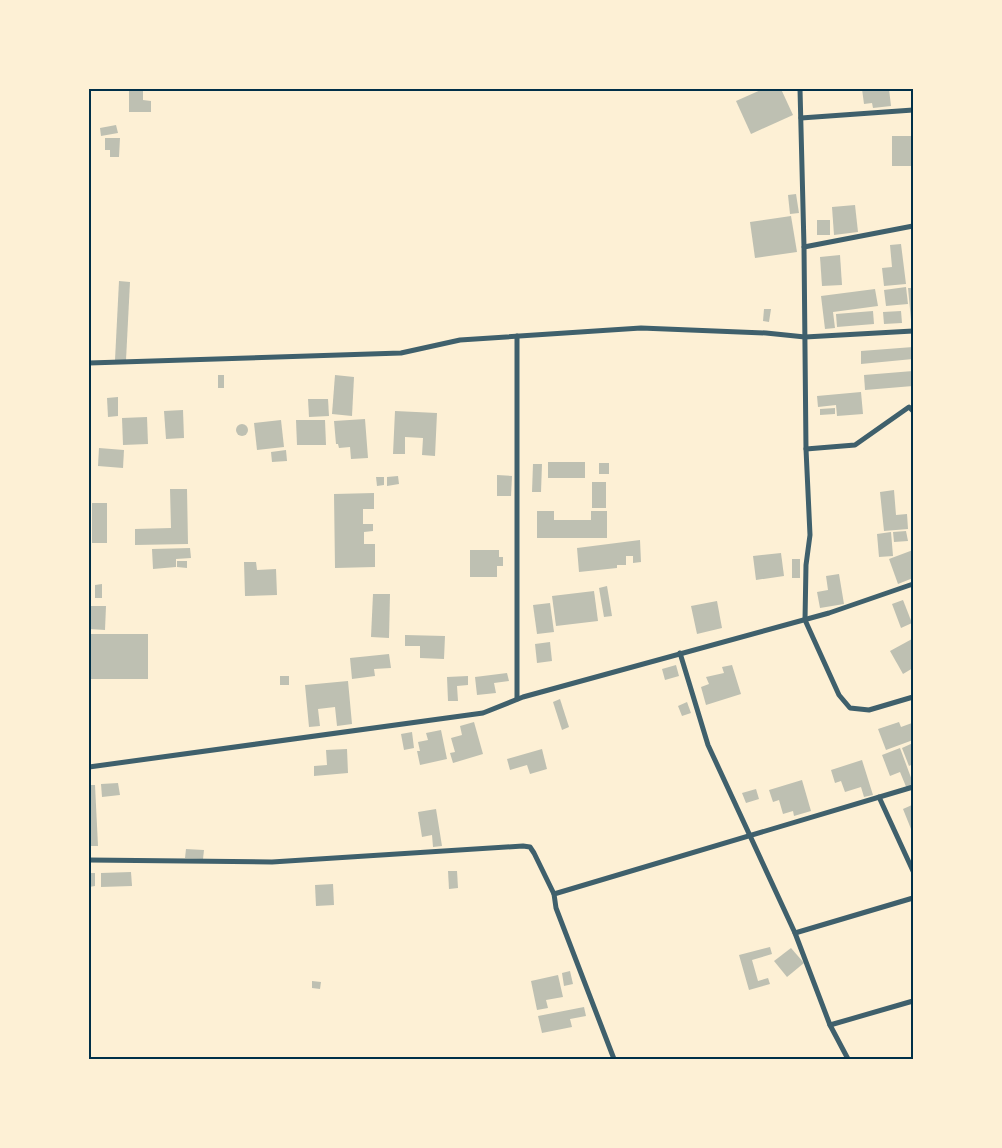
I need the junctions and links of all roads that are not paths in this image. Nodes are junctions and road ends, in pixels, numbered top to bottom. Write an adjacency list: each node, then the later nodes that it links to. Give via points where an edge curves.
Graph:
1 (800, 89): 3 (street)
2 (913, 110): 3 (street)
3 (801, 118): 5 (street)
4 (913, 226): 5 (street)
5 (804, 247): 8 (street)
6 (913, 331): 8 (street)
7 (517, 336): 8 (street, via 641,328); 9 (street, via 460,340 401,353); 16 (street)
8 (805, 337): 11 (street)
9 (89, 363)
10 (913, 411): 11 (street, via 909,407 855,444)
11 (806, 449): 13 (street, via 810,535)
12 (913, 584): 13 (street)
13 (805, 620): 14 (street); 15 (street, via 839,695 850,708 869,710)
14 (680, 653): 16 (street); 20 (street, via 708,745)
15 (913, 697)
16 (517, 699): 17 (street, via 483,713)
17 (89, 768)
18 (913, 787): 19 (street)
19 (879, 797): 20 (street); 22 (street)
20 (748, 835): 23 (street); 25 (street)
21 (89, 860): 23 (street, via 272,862 524,846 530,847 534,853)
22 (913, 871)
23 (554, 894): 28 (street, via 556,908)
24 (913, 898): 25 (street)
25 (795, 933): 27 (street)
26 (913, 1001): 27 (street)
27 (830, 1025): 29 (street)
28 (614, 1059)
29 (848, 1059)

